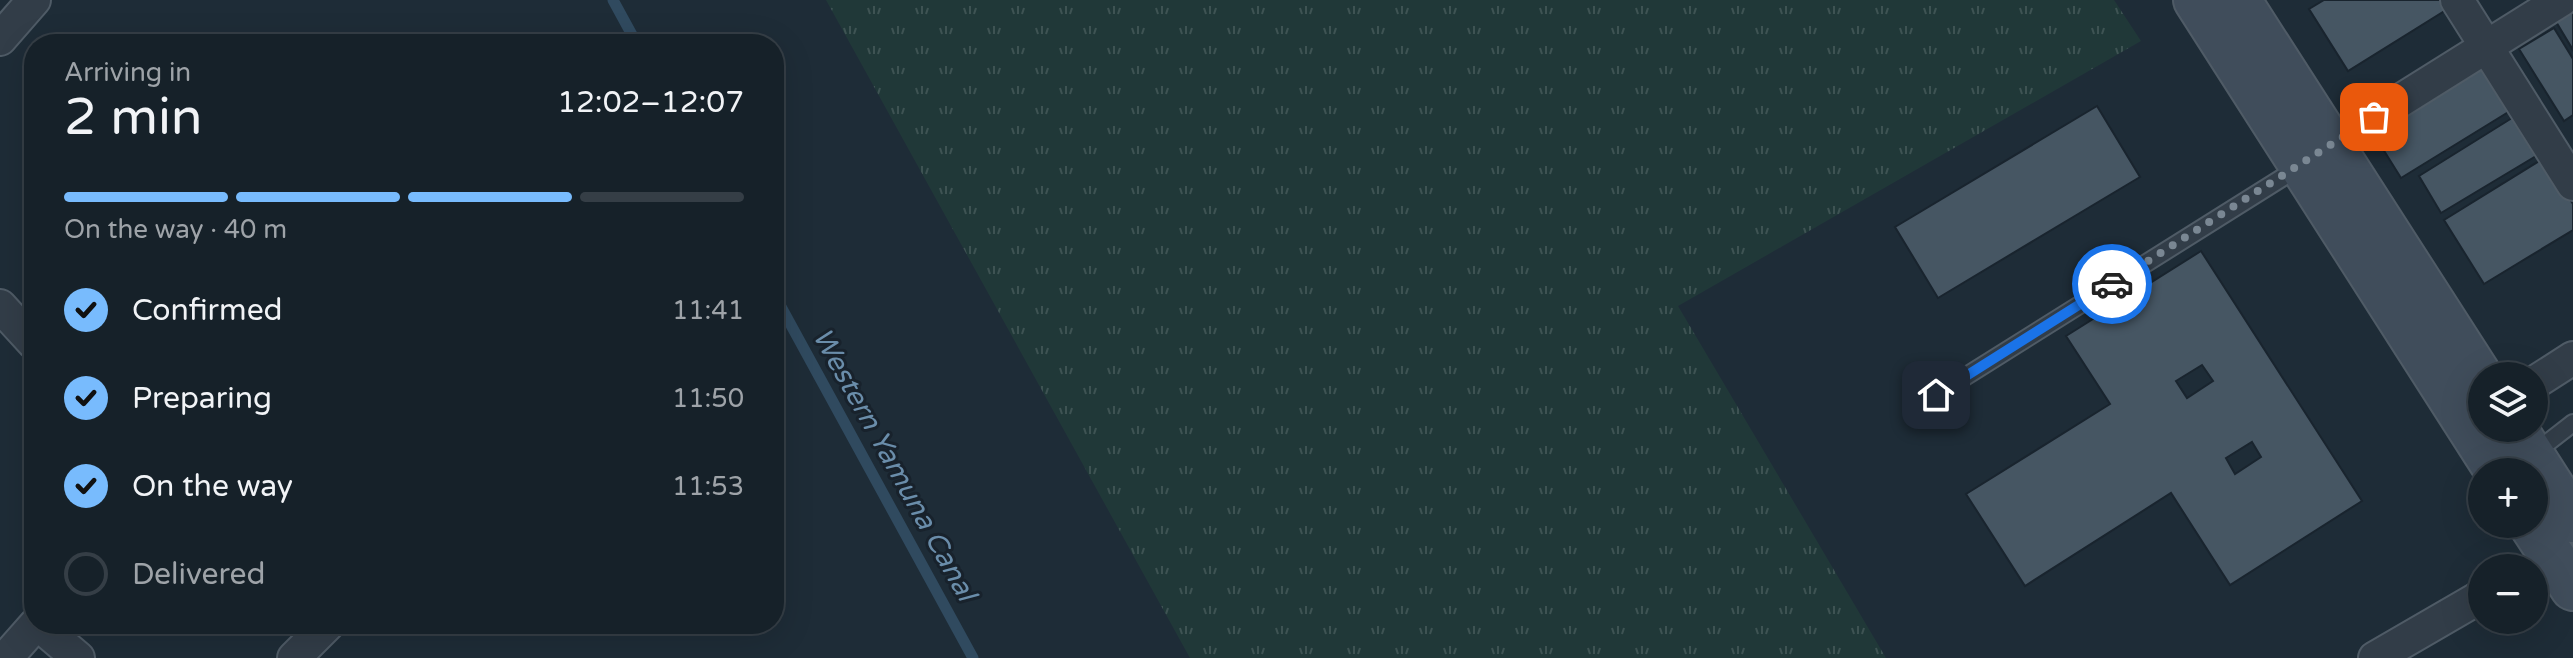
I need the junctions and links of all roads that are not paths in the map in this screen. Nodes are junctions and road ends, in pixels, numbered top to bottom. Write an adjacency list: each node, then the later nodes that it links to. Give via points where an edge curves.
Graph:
1 (34, 0): 6 (street)
2 (2196, 0): 8 (street)
3 (2238, 0): 8 (street)
4 (2457, 0): 7 (street)
5 (2561, 0): 7 (street)
6 (0, 39)
7 (2486, 46): 8 (street); 9 (street)
8 (2316, 155): 11 (street); 13 (lane); 15 (street)
9 (2573, 184)
10 (2573, 358): 12 (street)
11 (2469, 362)
12 (2548, 374)
13 (1936, 395)
14 (2570, 430): 15 (lane)
15 (2515, 452): 16 (street)
16 (2552, 551)
17 (2468, 605): 21 (street)
18 (28, 634): 22 (street)
19 (49, 634): 23 (street)
20 (318, 634): 24 (street)
21 (2391, 654)
22 (6, 658)
23 (78, 658)
24 (294, 658)

